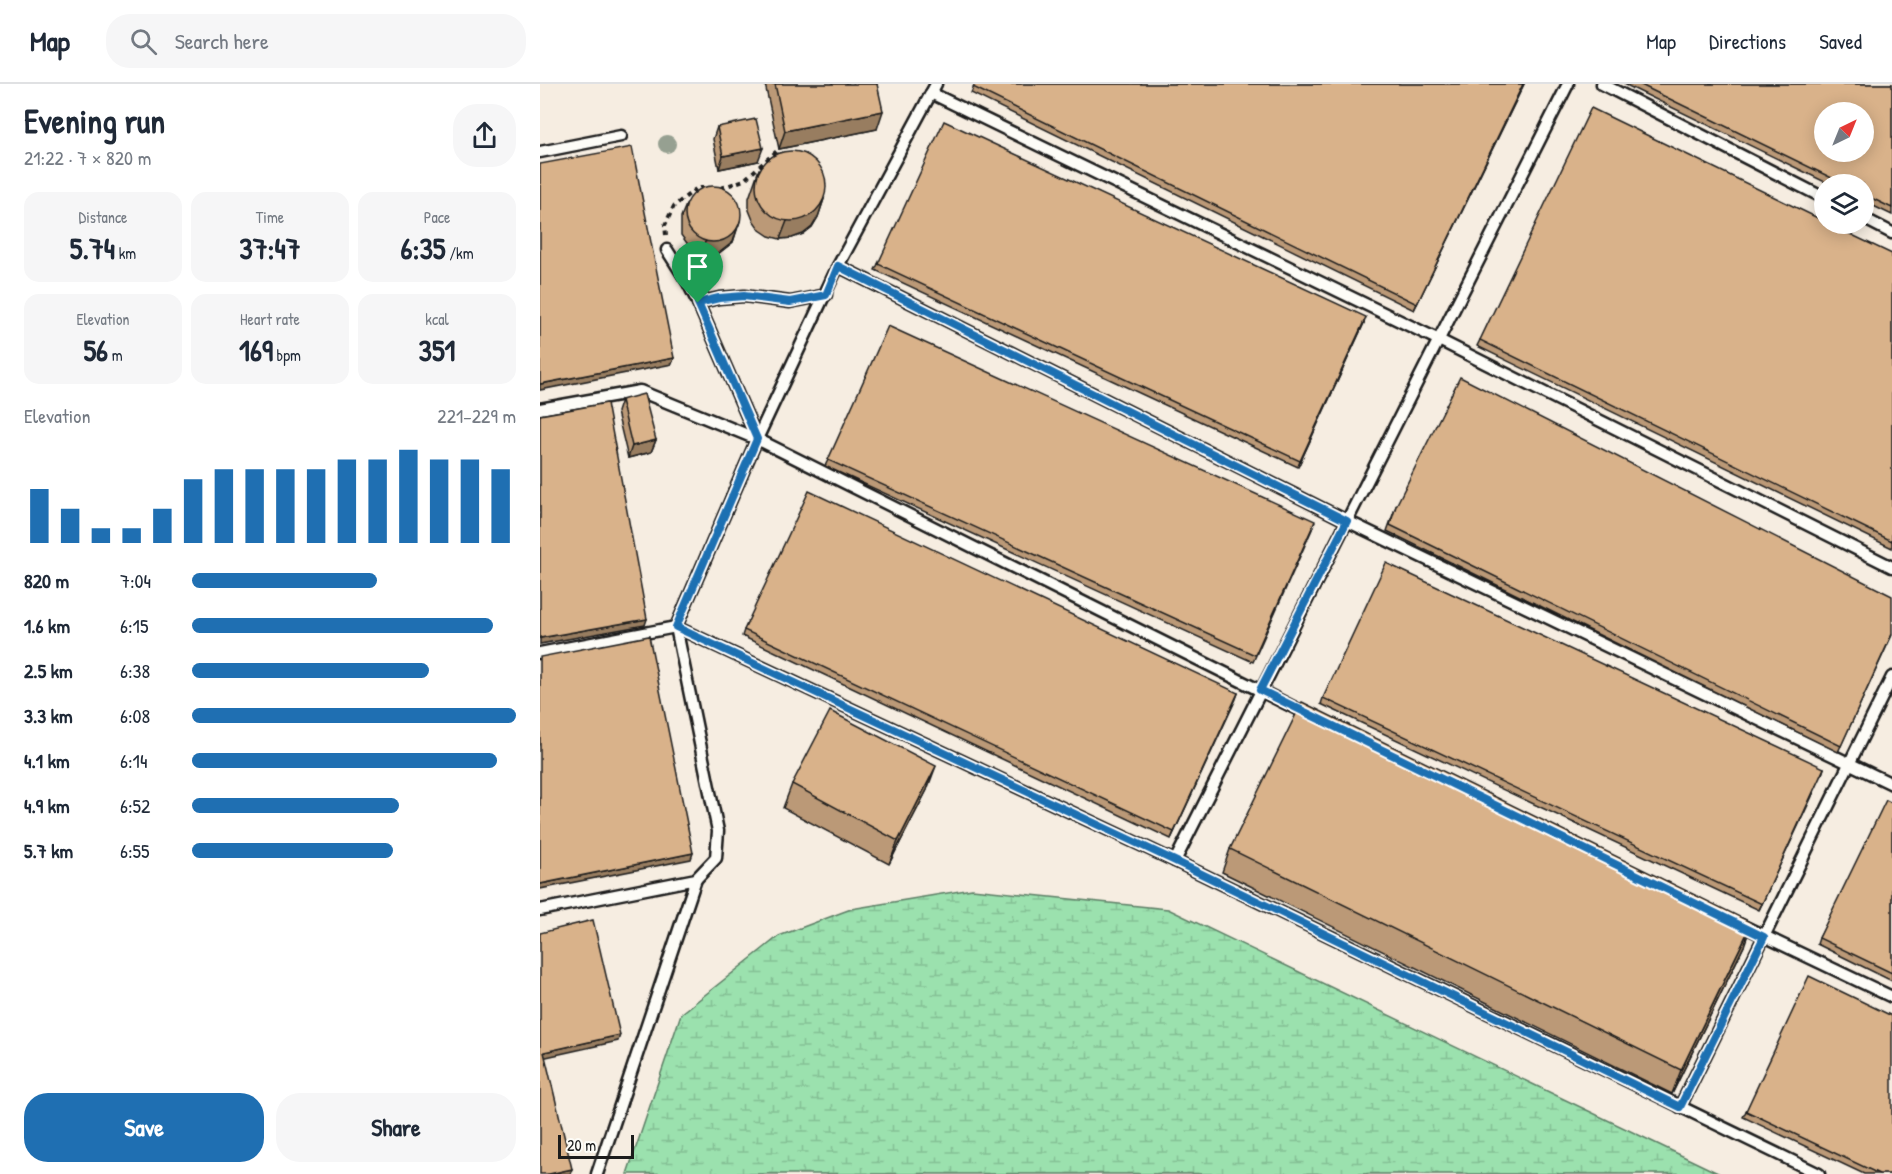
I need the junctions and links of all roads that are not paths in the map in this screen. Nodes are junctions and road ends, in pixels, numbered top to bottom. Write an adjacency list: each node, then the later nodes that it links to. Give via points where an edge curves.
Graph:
1 (1568, 84): 13 (lane)
2 (1602, 84): 6 (lane)
3 (933, 88): 10 (lane); 13 (lane)
4 (621, 136): 5 (lane)
5 (540, 152)
6 (1814, 193)
7 (1874, 224): 8 (lane)
8 (1892, 233)
9 (667, 250): 12 (lane)
10 (838, 266): 11 (lane); 16 (lane)
11 (826, 295): 12 (lane, via 790,302 744,296); 15 (lane)
12 (698, 303): 15 (lane)
13 (1439, 340): 16 (lane); 17 (lane)
14 (540, 408): 15 (lane, via 640,391)
15 (757, 439): 18 (lane); 21 (lane)
16 (1347, 521): 21 (lane); 23 (lane)
17 (1892, 567)
18 (676, 627): 19 (lane); 25 (lane); 26 (lane, via 718,831 716,858)
19 (540, 652)
20 (1892, 677): 23 (lane)
21 (1260, 690): 22 (lane); 25 (lane)
22 (1324, 722)
23 (1849, 764): 24 (lane); 29 (lane)
24 (1892, 784)
25 (1175, 861): 31 (lane)
26 (696, 879): 27 (lane); 32 (lane)
27 (540, 910)
28 (1732, 921): 29 (lane)
29 (1764, 937): 30 (lane); 31 (lane)
30 (1892, 997)
31 (1680, 1107): 33 (lane)
32 (597, 1174)
33 (1819, 1174)

